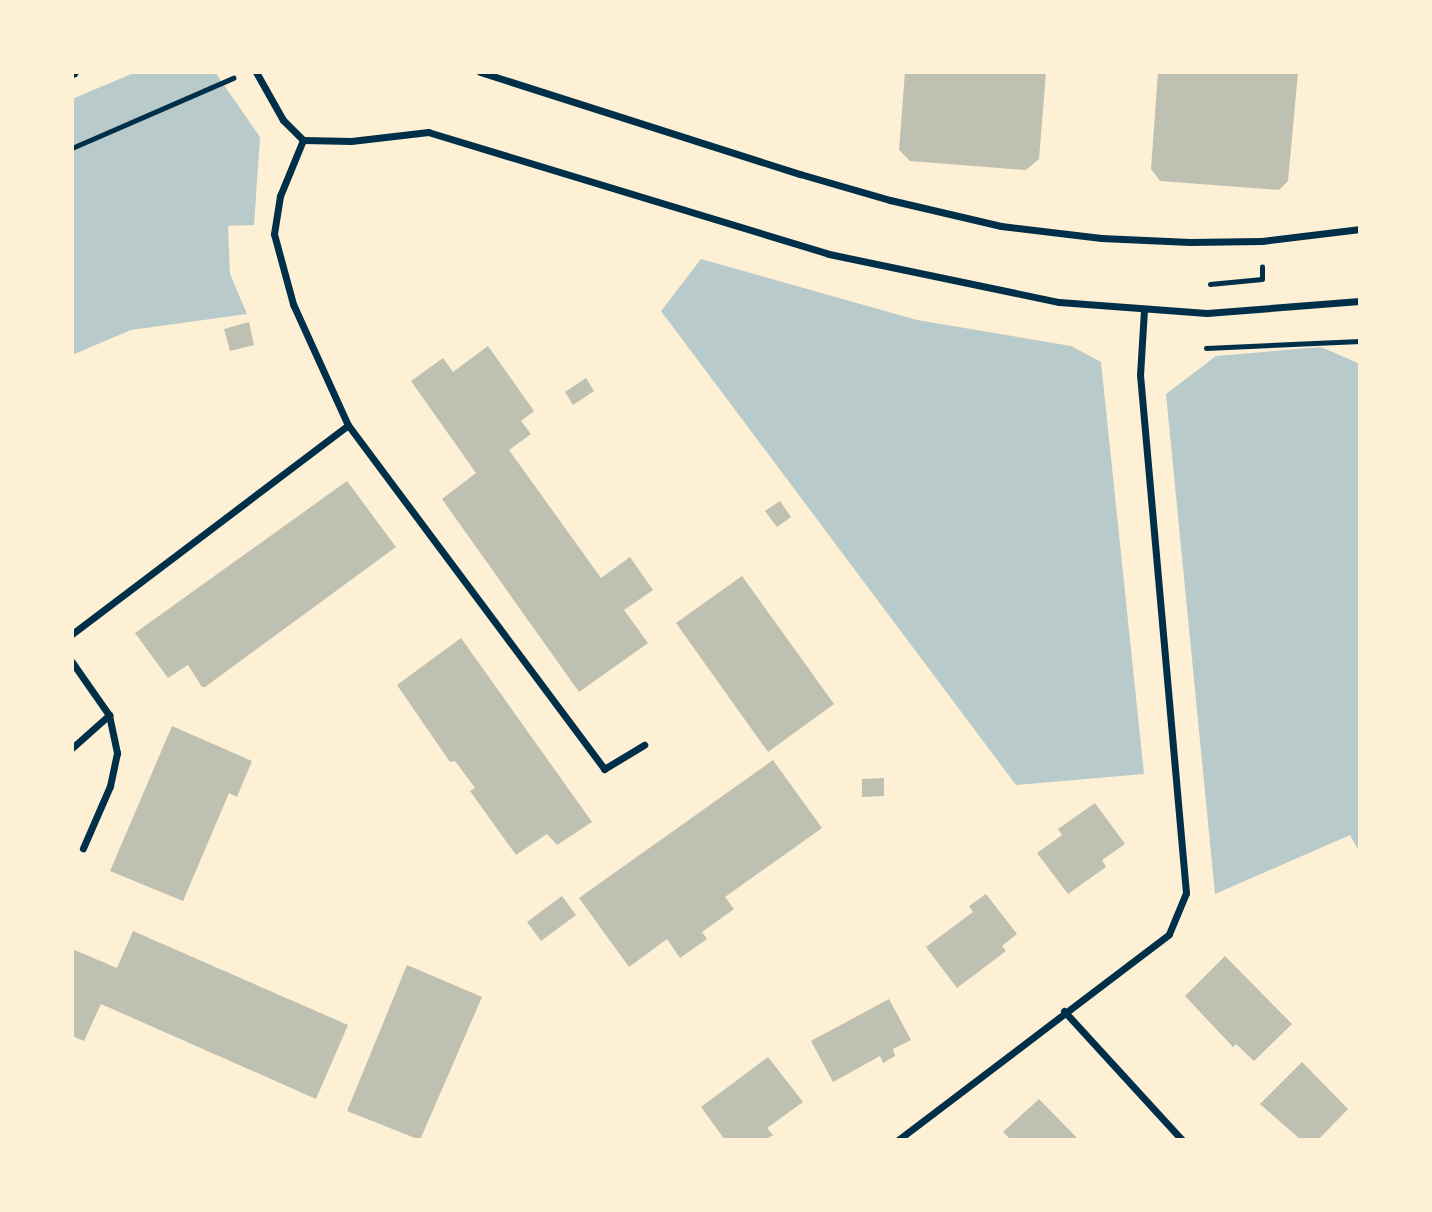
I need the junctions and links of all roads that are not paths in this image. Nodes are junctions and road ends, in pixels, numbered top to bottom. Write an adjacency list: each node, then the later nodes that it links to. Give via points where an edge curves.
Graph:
1 (256, 72): 3 (street, via 284,120)
2 (480, 72): 4 (street, via 826,181 1001,226 1101,239 1262,241)
3 (303, 140): 6 (street, via 351,141 428,132 829,254 1059,302); 7 (street, via 280,196 274,233 293,304)
4 (1360, 229)
5 (1360, 301): 6 (street, via 1208,313)
6 (1144, 310): 14 (street, via 1140,374 1186,893 1169,934)
7 (348, 425): 8 (street); 11 (street, via 604,769)
8 (72, 634)
9 (72, 662): 10 (street)
10 (109, 715): 12 (street); 13 (street, via 117,753 110,786)
11 (644, 746)
12 (72, 748)
13 (83, 848)
14 (1064, 1011): 15 (street); 16 (street)
15 (898, 1140)
16 (1182, 1140)

